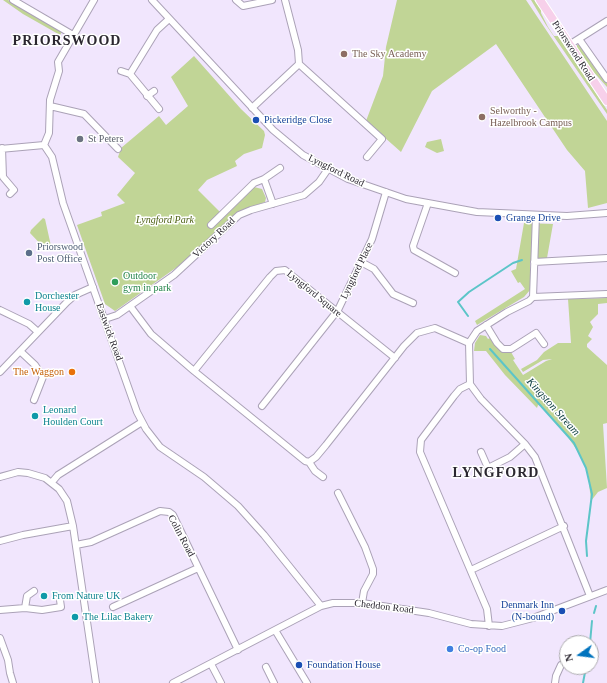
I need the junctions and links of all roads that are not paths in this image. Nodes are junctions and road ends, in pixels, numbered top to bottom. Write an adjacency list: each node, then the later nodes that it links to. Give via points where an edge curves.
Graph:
1 (13, 0): 10 (street)
2 (94, 0): 10 (street)
3 (152, 0): 8 (street, Lyngford Road)
4 (236, 0): 5 (street, via 243,6)
5 (272, 0)
6 (285, 0): 13 (street, via 298,50)
7 (540, 0): 12 (main road, Priorswood Road)
8 (169, 19): 15 (street, via 156,30); 21 (street, Lyngford Road)
9 (607, 20): 11 (street)
10 (73, 35): 20 (street, via 58,62)
11 (579, 39): 12 (street); 16 (street, Priorswood Road)
12 (570, 45): 19 (main road, Priorswood Road)
13 (299, 64): 21 (street); 26 (street, via 384,141)
14 (122, 71): 15 (street)
15 (130, 74): 18 (street)
16 (607, 79)
17 (154, 91): 18 (street)
18 (147, 96): 22 (street)
19 (607, 101)
20 (50, 106): 23 (street, via 49,133); 25 (street, via 84,114 116,146)
21 (252, 108): 28 (street, Lyngford Road, via 288,144)
22 (159, 109)
23 (44, 145): 24 (street); 43 (street, Eastwick Road, via 52,157 60,193)
24 (1, 148): 31 (street, via 3,177 14,190)
25 (108, 150)
26 (367, 157)
27 (280, 168): 29 (street)
28 (328, 169): 30 (street, Lyngford Road, via 362,185); 33 (street, Victory Road, via 319,182 304,195)
29 (264, 179): 33 (street); 37 (street, via 254,183)
30 (386, 192): 32 (street, Lyngford Road); 40 (street, Lyngford Place, via 372,239)
31 (10, 194)
32 (428, 203): 36 (street, Lyngford Road, via 478,212); 42 (street, via 413,246 414,250)
33 (273, 204): 49 (street, Victory Road, via 239,215 187,264)
34 (607, 213): 36 (street, Lyngford Road)
35 (212, 214): 37 (street)
36 (536, 216): 41 (street)
37 (217, 219): 38 (street)
38 (211, 225)
39 (607, 258): 41 (street)
40 (361, 262): 46 (street, via 374,270 393,294); 51 (street, Lyngford Place)
41 (534, 262): 47 (street)
42 (455, 273)
43 (93, 287): 52 (street, Eastwick Road); 54 (street, via 75,295)
44 (403, 290): 46 (street)
45 (607, 294): 47 (street)
46 (400, 297): 48 (street)
47 (533, 297): 53 (street)
48 (413, 303)
49 (130, 306): 52 (street, Victory Road); 59 (street, via 151,334)
50 (0, 310): 54 (street, via 29,324)
51 (336, 312): 58 (street, Lyngford Square); 59 (street, Lyngford Square, via 285,270 276,270); 62 (street, Lyngford Place)
52 (105, 319): 66 (street, Eastwick Road)
53 (486, 325): 55 (street, via 477,331); 56 (street, via 503,349 511,349 536,332)
54 (38, 332): 57 (street)
55 (470, 343): 58 (street, via 430,328 411,338); 61 (street)
56 (544, 344)
57 (20, 350): 60 (street); 63 (street, via 36,365 43,377)
58 (395, 358): 69 (street, via 326,445)
59 (194, 371): 69 (street)
60 (0, 372)
61 (470, 384): 67 (street, via 478,396); 81 (street, via 454,396 421,440 420,446)
62 (268, 398): 64 (street); 65 (street, Lyngford Place)
63 (34, 400)
64 (275, 403)
65 (262, 406)
66 (142, 422): 74 (street, via 58,475); 87 (street, Eastwick Road, via 160,447 204,477 238,506)
67 (525, 444): 70 (street, via 510,458); 77 (street, via 535,457)
68 (481, 452): 70 (street)
69 (309, 462): 73 (street)
70 (488, 468): 71 (street)
71 (491, 474)
72 (0, 477): 74 (street, via 28,473)
73 (322, 478)
74 (52, 482): 76 (street, via 67,501)
75 (338, 493): 86 (street, via 365,546 373,569)
76 (73, 526): 78 (street); 79 (street)
77 (564, 526): 81 (street); 84 (street)
78 (0, 542)
79 (76, 545): 80 (street, Colin Road, via 91,542 165,510 172,515); 100 (street)
80 (198, 568): 88 (street); 94 (street, Colin Road)
81 (471, 570): 91 (street, via 487,609)
82 (607, 590): 84 (street, Cheddon Road)
83 (34, 591): 89 (street, via 27,596)
84 (590, 596): 91 (street, Cheddon Road, via 516,624)
85 (60, 600): 89 (street, via 61,607 42,610)
86 (362, 603): 87 (street, Cheddon Road); 91 (street, Cheddon Road, via 429,613)
87 (321, 606): 92 (street, Cheddon Road)
88 (113, 607)
89 (25, 608): 90 (street)
90 (0, 610)
91 (489, 626)
92 (275, 630): 94 (street, Cheddon Road); 103 (street)
93 (0, 638): 99 (street)
94 (238, 650): 95 (street, Cheddon Road)
95 (211, 664): 101 (street, Cheddon Road); 102 (street)
96 (266, 667): 98 (street)
97 (559, 669): 104 (street)
98 (272, 682)
99 (13, 683)
100 (96, 683)
101 (173, 683)
102 (221, 683)
103 (307, 683)
104 (555, 683)

